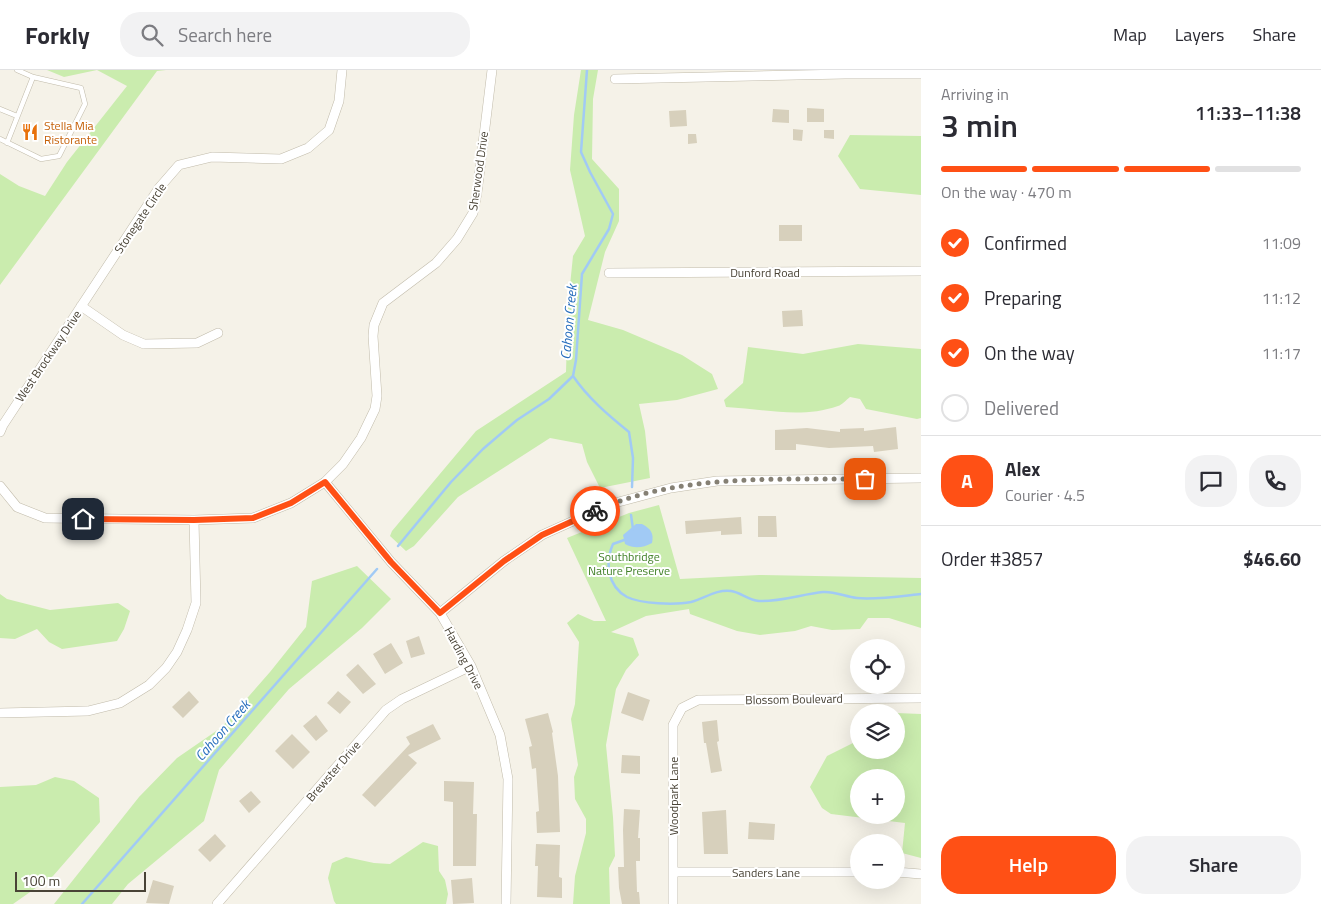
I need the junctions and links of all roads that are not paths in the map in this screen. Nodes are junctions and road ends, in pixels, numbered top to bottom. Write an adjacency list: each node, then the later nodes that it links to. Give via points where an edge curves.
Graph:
1 (16, 70): 5 (lane)
2 (342, 70): 13 (street, Stonegate Circle, via 339,101 329,130 308,148 281,158 212,157 179,166 159,188)
3 (492, 70): 17 (street, Sherwood Drive, via 473,213 457,239 436,263 383,303 373,336 375,409 344,464)
4 (921, 74): 6 (street)
5 (33, 77): 8 (lane); 10 (lane, via 81,88 85,104 60,156 41,159)
6 (615, 79)
7 (0, 109): 8 (lane)
8 (17, 116): 10 (lane)
9 (0, 139): 10 (lane)
10 (7, 143)
11 (921, 271): 12 (street, Dunford Road)
12 (609, 273)
13 (81, 306): 14 (street, via 123,335 144,344 197,343); 15 (street, West Brockway Drive)
14 (218, 333)
15 (0, 432)
16 (921, 478): 20 (street, via 717,481 671,488 611,504 542,535)
17 (325, 482): 19 (street, via 291,503 253,518); 20 (street, Harding Drive, via 391,562)
18 (0, 486): 19 (street, via 17,507 45,518)
19 (194, 520): 24 (street, via 196,603 177,652 149,685 120,703 88,711)
20 (440, 613): 21 (street, Harding Drive)
21 (471, 666): 29 (street, Brewster Drive, via 386,710); 30 (street, Harding Drive, via 500,735 508,779)
22 (921, 698): 23 (street, Blossom Boulevard)
23 (698, 700): 25 (street, Woodpark Lane, via 682,708 673,725)
24 (0, 713)
25 (674, 872): 26 (street, Sanders Lane); 31 (street, Woodpark Lane)
26 (850, 872)
27 (905, 873): 28 (street)
28 (921, 874)
29 (217, 904)
30 (506, 904)
31 (673, 904)

